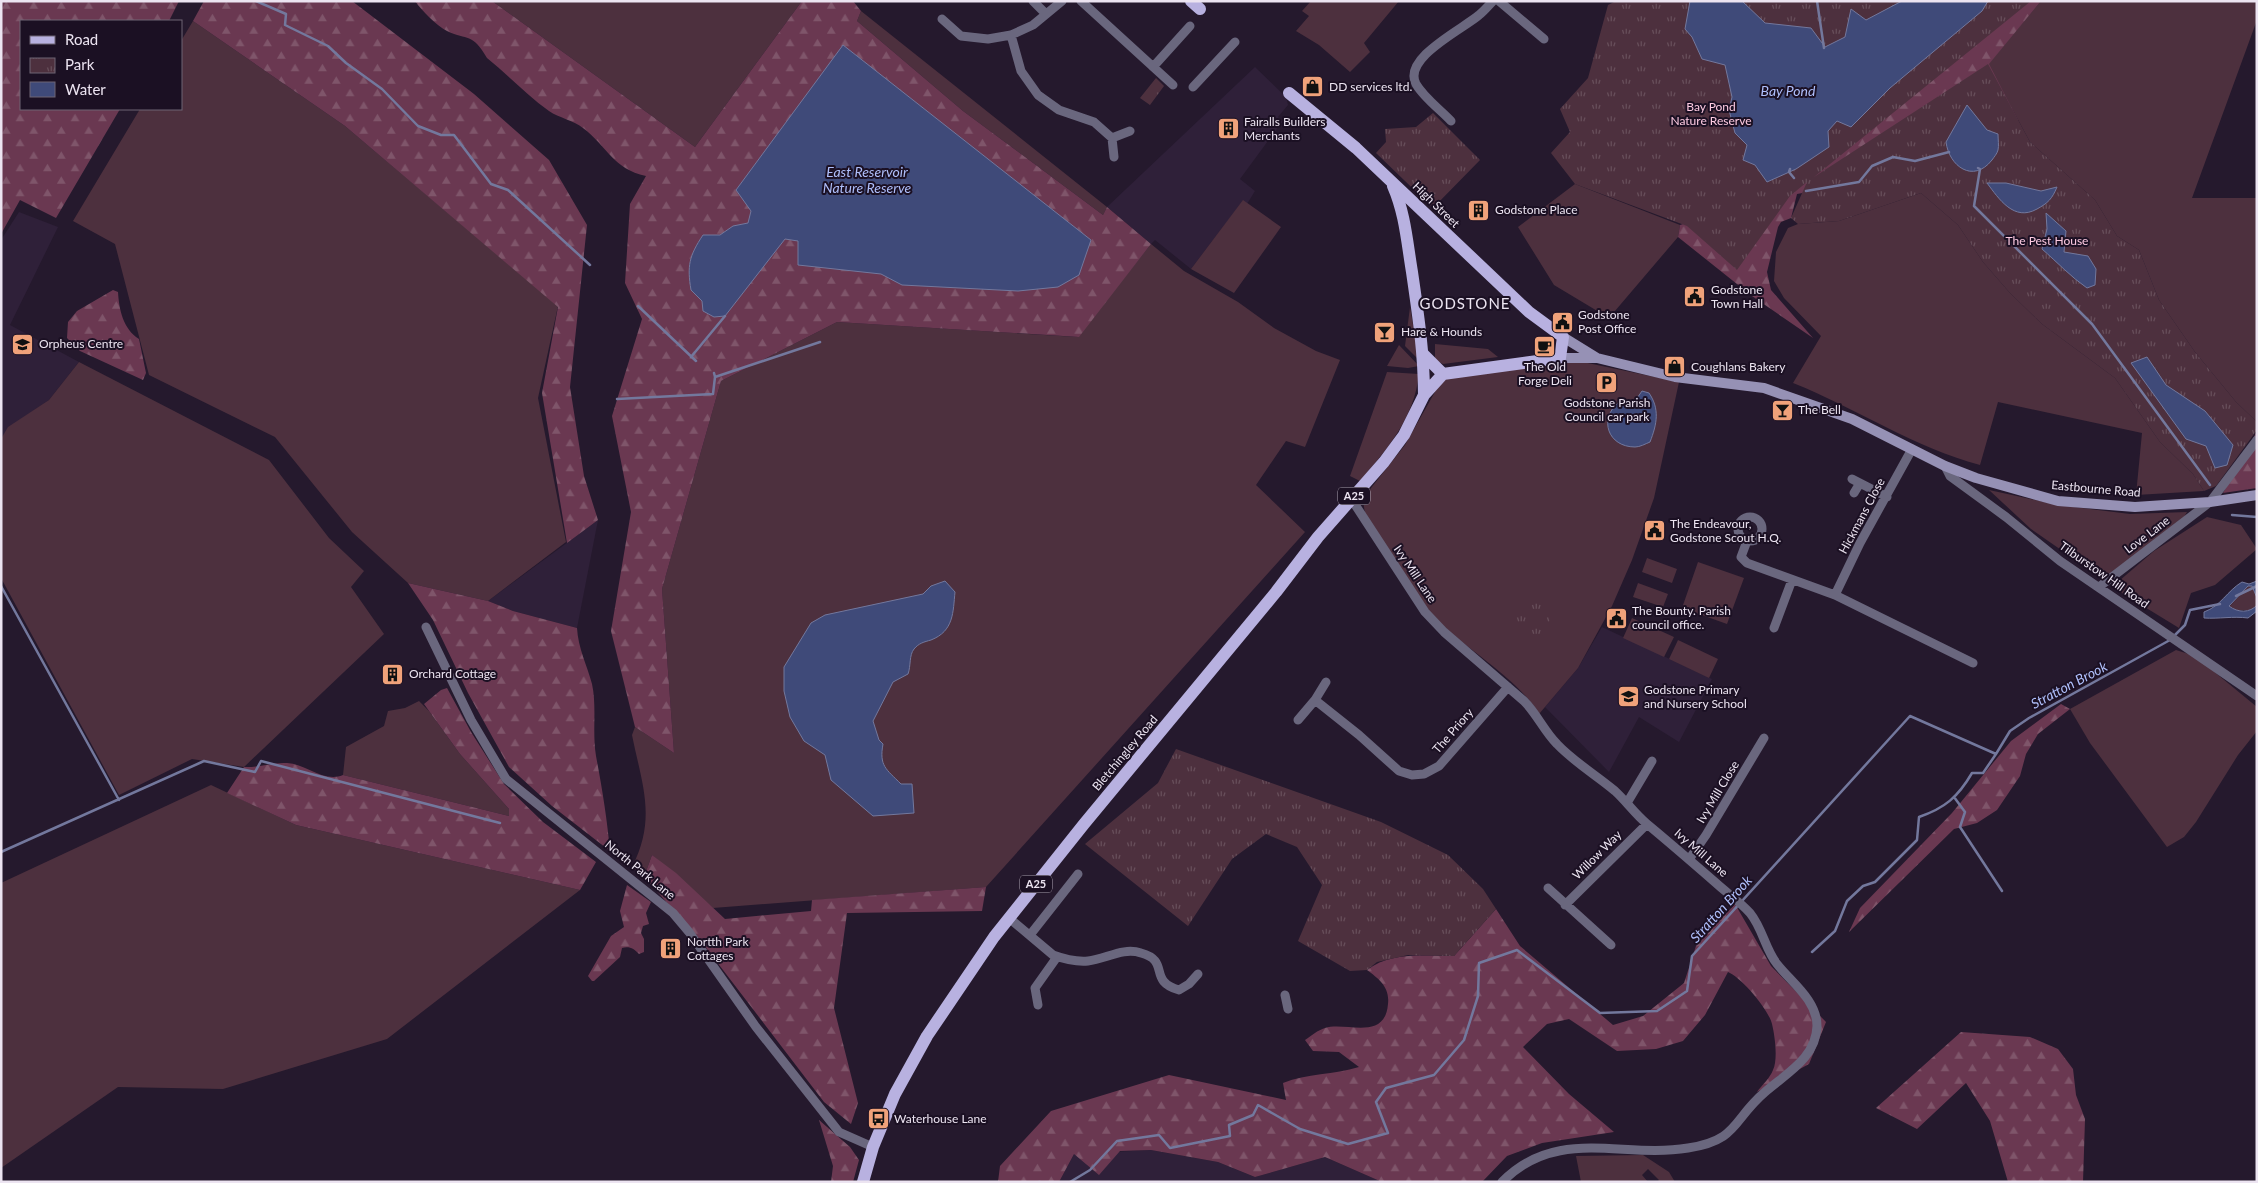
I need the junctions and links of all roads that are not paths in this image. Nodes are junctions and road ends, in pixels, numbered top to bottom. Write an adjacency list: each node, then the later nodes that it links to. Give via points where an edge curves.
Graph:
1 (1032, 1): 6 (street)
2 (1062, 1): 6 (street)
3 (1081, 1): 12 (street)
4 (1492, 1): 16 (street, via 1479,15 1427,53 1414,72 1416,84)
5 (1499, 1): 10 (street)
6 (1046, 14): 9 (street, via 1033,25)
7 (942, 19): 9 (street, via 961,36 988,39)
8 (1190, 26): 12 (street)
9 (1011, 35): 18 (street, via 1021,70 1038,95 1059,110 1094,122)
10 (1544, 39)
11 (1236, 42): 14 (street)
12 (1153, 67): 13 (street)
13 (1173, 85)
14 (1194, 87)
15 (1289, 93): 20 (main road, High Street, via 1356,148)
16 (1451, 121)
17 (1130, 131): 18 (street)
18 (1112, 138): 19 (street)
19 (1114, 157)
20 (1392, 183): 21 (main road, High Street); 22 (main road)
21 (1422, 211): 22 (main road); 23 (main road, High Street, via 1529,312)
22 (1403, 215): 24 (main road)
23 (1563, 337): 25 (main road); 26 (main road)
24 (1423, 354): 27 (main road); 28 (main road)
25 (1560, 358): 26 (main road); 27 (main road)
26 (1597, 358): 30 (main road, via 1675,377 1764,388 1852,419)
27 (1443, 374): 28 (main road, A25)
28 (1424, 395): 35 (main road, Bletchingley Road / A25, via 1404,435)
29 (2257, 440): 36 (street, Love Lane)
30 (1912, 449): 31 (main road, Eastbourne Road); 34 (street, Hickmans Close)
31 (1945, 466): 36 (main road, Eastbourne Road, via 2058,501 2135,507); 39 (street, Tilburstow Hill Road, via 1950,476)
32 (1854, 493): 34 (street, via 1856,481)
33 (2257, 495): 36 (main road, Eastbourne Road)
34 (1887, 497): 40 (street, Hickmans Close)
35 (1352, 500): 45 (street, Ivy Mill Lane, via 1425,612); 57 (main road, Bletchingley Road / A25, via 1318,537)
36 (2210, 502): 39 (street, Love Lane)
37 (1747, 541): 38 (street, via 1741,556 1747,563)
38 (1792, 580): 40 (street); 42 (street)
39 (2099, 587): 46 (street, Tilburstow Hill Road)
40 (1835, 595): 43 (street)
41 (426, 627): 65 (street, North Park Lane, via 471,720 506,779 673,913 756,1027 839,1132)
42 (1774, 628)
43 (1973, 663)
44 (1326, 682): 47 (street)
45 (1508, 687): 47 (street, The Priory, via 1439,766 1424,774 1412,775 1399,771); 51 (street, Ivy Mill Lane, via 1535,712 1556,743)
46 (2257, 696)
47 (1315, 700): 48 (street)
48 (1298, 720)
49 (1764, 738): 53 (street, Ivy Mill Close)
50 (1652, 762): 51 (street)
51 (1627, 804): 52 (street, Ivy Mill Lane)
52 (1647, 824): 53 (street, Ivy Mill Lane); 56 (street, Willow Way)
53 (1690, 858): 67 (street, Ivy Mill Lane, via 1756,922 1769,953 1806,996 1817,1025 1807,1056 1758,1098 1733,1129 1718,1140 1684,1149 1584,1147 1556,1151 1533,1159)
54 (1078, 874): 58 (street)
55 (1548, 888): 56 (street)
56 (1565, 905): 59 (street)
57 (1010, 918): 58 (street); 65 (main road, Bletchingley Road / A25, via 927,1036 895,1094)
58 (1030, 935): 60 (street)
59 (1611, 945)
60 (1056, 956): 61 (street, via 1089,961 1130,951 1140,952 1157,962 1165,985 1179,990); 63 (street, via 1035,988)
61 (1198, 974)
62 (1285, 995): 64 (street)
63 (1038, 1005)
64 (1288, 1009)
65 (873, 1147): 66 (main road, A25)
66 (863, 1182)
67 (1502, 1182)

